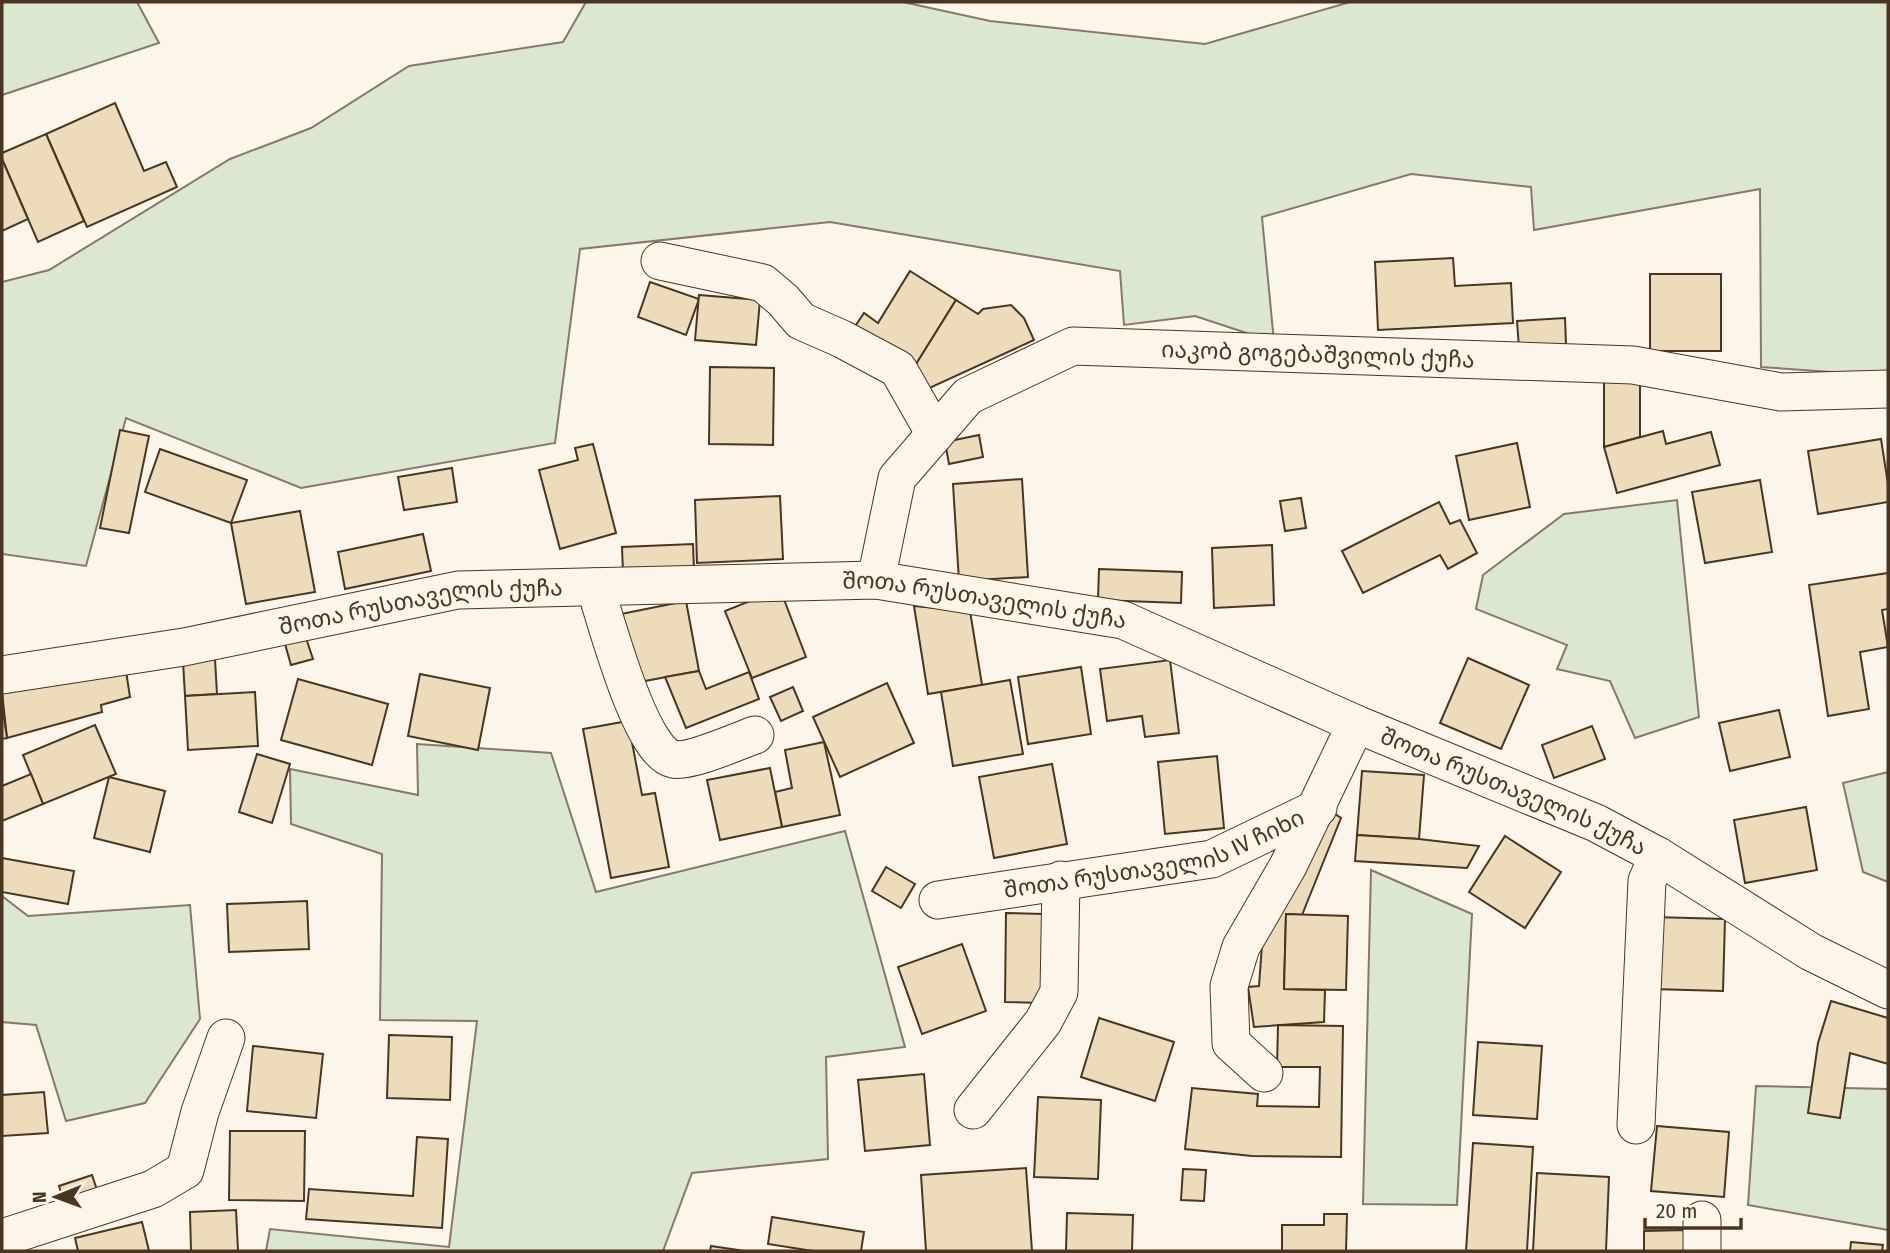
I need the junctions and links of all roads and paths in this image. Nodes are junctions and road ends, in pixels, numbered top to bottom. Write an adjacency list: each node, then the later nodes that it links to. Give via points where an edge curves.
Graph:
1 (660, 261): 3 (street, via 763,283 801,321 898,369)
2 (1888, 389): 3 (street, იაკობ გოგებაშვილის ქუჩა, via 1781,392 1633,365 1073,346 968,396)
3 (935, 434): 4 (street, იაკობ გოგებაშვილის ქუჩა, via 897,478)
4 (876, 580): 5 (street, შოთა რუსთაველის ქუჩა); 7 (street, შოთა რუსთაველის ქუჩა, via 1123,620)
5 (595, 587): 6 (street, შოთა რუსთაველის ქუჩა, via 458,590 184,647); 8 (street, via 637,715 659,752 674,760 694,757)
6 (2, 675)
7 (1356, 724): 9 (street, შოთა რუსთაველის IV ჩიხი); 10 (street, შოთა რუსთაველის ქუჩა, via 1597,823)
8 (755, 734)
9 (1318, 808): 11 (street, შოთა რუსთაველის IV ჩიხი, via 1212,859); 15 (street, via 1241,947 1229,986 1231,1043)
10 (1658, 856): 13 (street, შოთა რუსთაველის ქუჩა, via 1811,952); 17 (street, via 1647,881)
11 (1061, 880): 12 (street, შოთა რუსთაველის IV ჩიხი); 16 (street, via 1059,992 1043,1022)
12 (938, 900)
13 (1888, 990)
14 (226, 1038): 18 (street, via 185,1170 153,1189)
15 (1264, 1073)
16 (973, 1110)
17 (1636, 1125)
18 (2, 1238)

